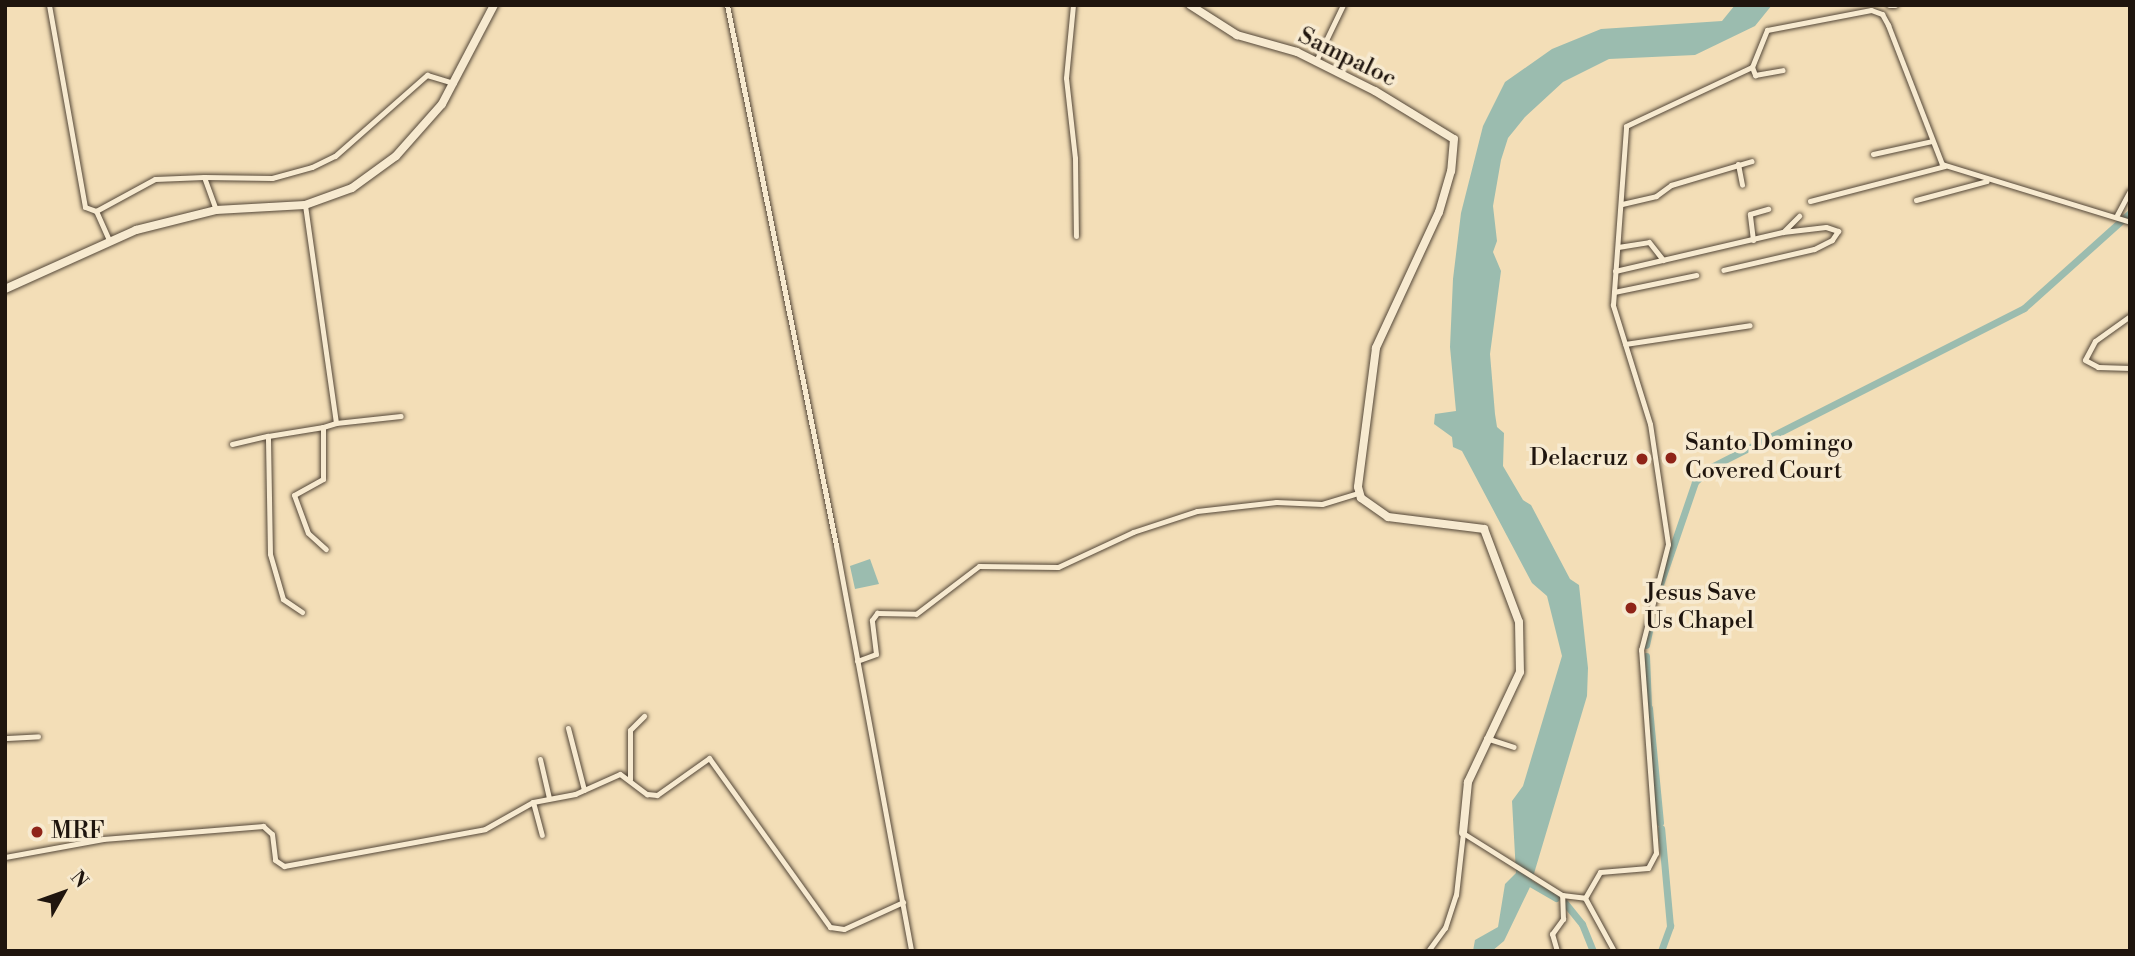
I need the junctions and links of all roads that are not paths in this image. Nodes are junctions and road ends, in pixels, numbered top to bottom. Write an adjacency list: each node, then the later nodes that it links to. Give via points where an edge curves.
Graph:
1 (49, 5): 30 (street, via 85,207)
2 (494, 5): 14 (street)
3 (727, 5): 57 (street)
4 (1073, 5): 35 (street, via 1066,78 1075,158)
5 (1190, 5): 11 (street, Sampaloc, via 1237,35)
6 (1343, 5): 11 (street)
7 (1887, 5): 8 (street); 10 (street)
8 (1895, 5)
9 (1846, 8): 10 (street); 12 (street, via 1767,30)
10 (1882, 14): 15 (street)
11 (1316, 61): 54 (street, Sampaloc, via 1449,132 1455,143 1439,212 1376,348)
12 (1752, 67): 13 (street, via 1755,75); 26 (street, via 1630,122 1623,134)
13 (1783, 70)
14 (454, 83): 20 (street, via 428,75 335,156 312,167 272,178); 27 (street, via 418,134 396,156 352,188)
15 (1932, 141): 16 (street); 19 (street)
16 (1873, 154)
17 (1752, 161): 18 (street)
18 (1738, 164): 22 (street); 26 (street, via 1671,185 1656,196)
19 (1945, 166): 21 (street); 25 (street)
20 (204, 177): 29 (street); 30 (street, via 155,179)
21 (1988, 181): 24 (street); 32 (street)
22 (1742, 185)
23 (2130, 191): 32 (street)
24 (1916, 200)
25 (1810, 201)
26 (1622, 204): 38 (street)
27 (305, 205): 29 (street); 50 (street)
28 (1768, 209): 37 (street, via 1750,214)
29 (216, 210): 36 (street)
30 (96, 211): 36 (street)
31 (1799, 216): 34 (street)
32 (2118, 216): 33 (street)
33 (2129, 222)
34 (1783, 232): 37 (street); 40 (street, via 1833,227 1838,234 1814,249)
35 (1076, 236)
36 (109, 240): 43 (street)
37 (1753, 240): 39 (street)
38 (1618, 247): 39 (street, via 1649,242); 41 (street)
39 (1663, 260): 41 (street)
40 (1723, 270)
41 (1615, 271): 44 (street)
42 (1696, 275): 44 (street)
43 (5, 289)
44 (1614, 292): 47 (street, via 1613,305)
45 (2130, 316): 48 (street, via 2095,341 2085,360 2098,367)
46 (1750, 326): 47 (street)
47 (1625, 344): 73 (street, via 1650,424 1668,544 1641,650 1656,853 1648,868 1600,872)
48 (2130, 368)
49 (401, 416): 50 (street)
50 (337, 423): 51 (street)
51 (323, 427): 52 (street); 55 (street, via 325,476 294,495 308,533)
52 (268, 436): 53 (street); 56 (street, via 271,554 283,599)
53 (232, 444)
54 (1359, 493): 57 (street, via 1322,504 1276,502 1197,511 1133,532 1058,567 978,566 916,614 877,613 872,620 876,654); 62 (street, via 1388,517 1487,531 1519,622 1521,654 1513,691)
55 (326, 549)
56 (302, 612)
57 (857, 661): 74 (street)
58 (643, 716): 65 (street, via 630,730)
59 (568, 728): 66 (street)
60 (38, 736): 61 (street)
61 (5, 738)
62 (1486, 738): 63 (street); 69 (street, via 1464,797)
63 (1514, 747)
64 (540, 759): 67 (street)
65 (630, 779): 66 (street, via 620,774); 74 (street, via 647,794 657,795 703,759 713,760 765,840 834,930)
66 (584, 790): 67 (street)
67 (549, 798): 68 (street)
68 (533, 802): 70 (street); 71 (street, via 485,829 284,866 275,860 272,834 263,826 103,839)
69 (1463, 832): 72 (street); 76 (street, via 1456,895 1445,928)
70 (542, 835)
71 (5, 857)
72 (1562, 895): 73 (street); 77 (street, via 1563,919 1552,934)
73 (1584, 898): 78 (street)
74 (903, 902): 75 (street)
75 (911, 951)
76 (1428, 951)
77 (1558, 951)
78 (1615, 951)

